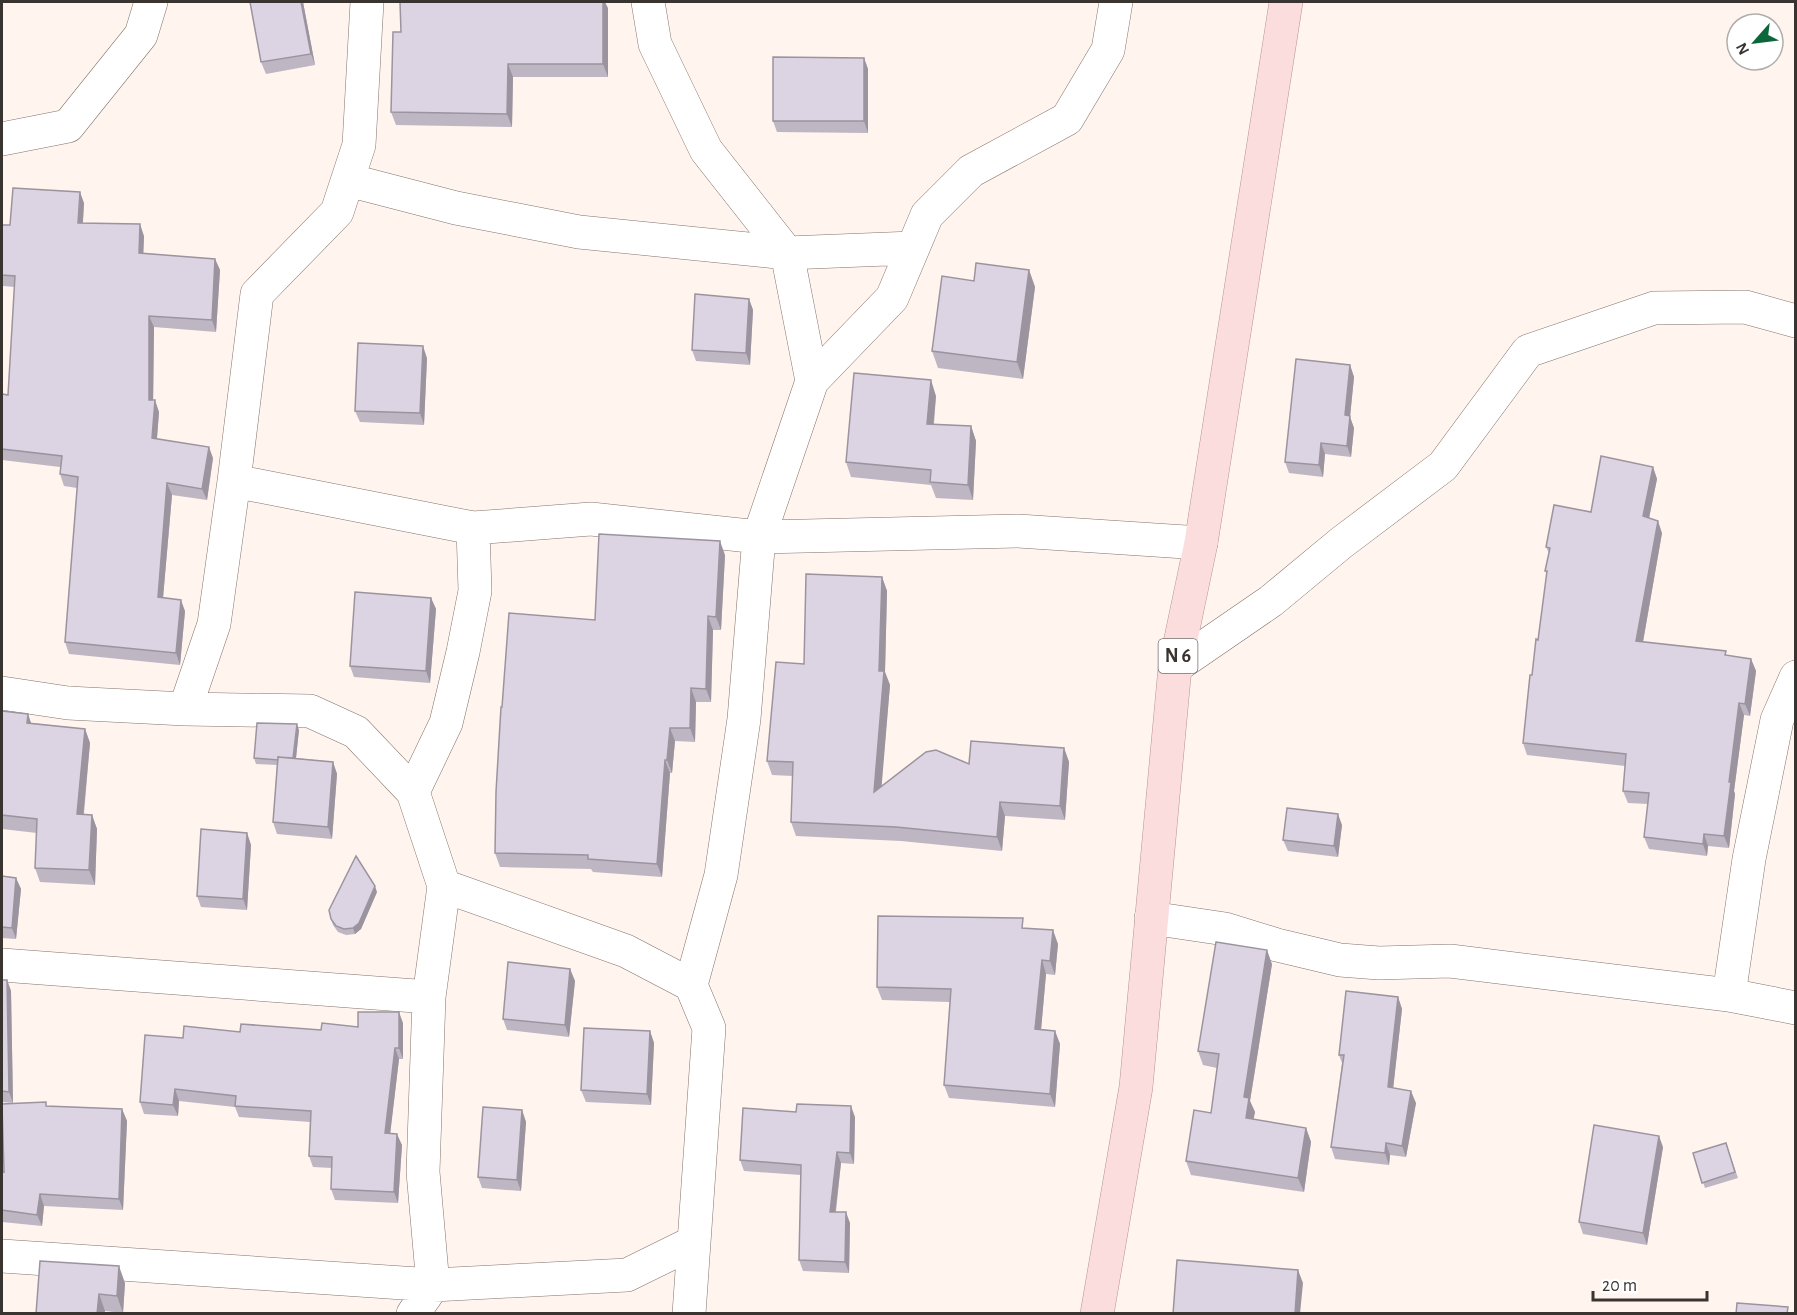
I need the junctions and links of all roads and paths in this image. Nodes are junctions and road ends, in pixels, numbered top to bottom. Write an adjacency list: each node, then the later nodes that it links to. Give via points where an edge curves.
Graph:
1 (151, 2): 6 (street, via 141,35 68,126)
2 (368, 2): 7 (street, via 359,145)
3 (648, 2): 9 (street, via 655,44 706,150)
4 (1116, 2): 8 (street, via 1108,50 1067,119 971,171 927,215)
5 (1286, 2): 15 (main road, N 6)
6 (2, 139)
7 (348, 180): 9 (street, via 456,208 579,232); 12 (street, via 337,212 257,294)
8 (913, 248): 9 (street); 11 (street, via 892,298)
9 (787, 253): 11 (street)
10 (1796, 321): 16 (street, via 1745,307 1654,308 1528,351 1443,466 1271,601)
11 (812, 381): 14 (street)
12 (234, 481): 13 (street); 19 (street, via 214,624)
13 (473, 528): 14 (street, via 591,519); 20 (street, via 475,591 463,652 446,723)
14 (759, 537): 15 (street, via 1018,531); 24 (street, via 744,719 721,875)
15 (1201, 543): 16 (main road, N 6)
16 (1176, 667): 22 (main road, N 6)
17 (1796, 677): 25 (street, via 1777,720 1749,859)
18 (2, 693): 19 (street, via 68,703)
19 (185, 709): 20 (street, via 310,711 356,732)
20 (413, 792): 21 (street)
21 (444, 886): 24 (street, via 626,951); 26 (street)
22 (1151, 918): 25 (street, via 1225,929 1340,960 1450,961); 33 (main road, N 6, via 1136,1087)
23 (2, 965): 26 (street)
24 (691, 985): 28 (street, via 709,1028)
25 (1729, 995): 27 (street)
26 (429, 997): 30 (street, via 423,1172)
27 (1796, 1008)
28 (694, 1242): 30 (street, via 627,1275); 32 (street)
29 (2, 1256): 30 (street)
30 (433, 1285): 31 (street)
31 (412, 1314)
32 (689, 1314)
33 (1097, 1314)

